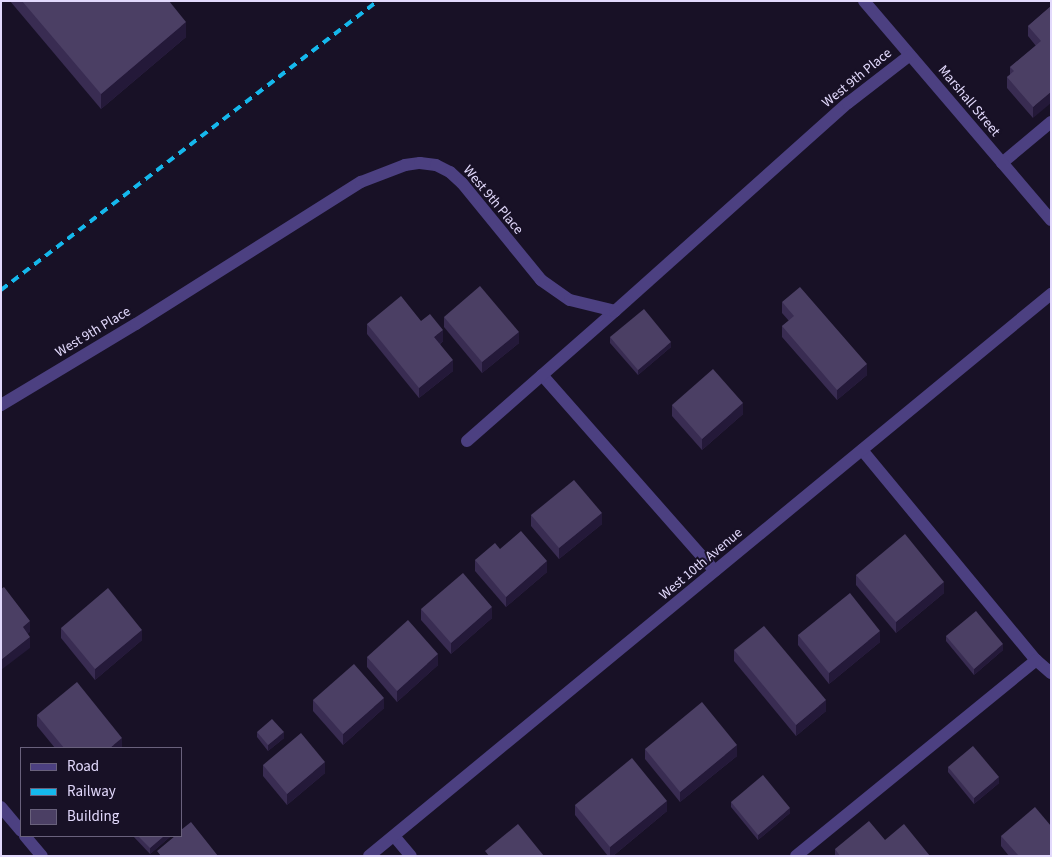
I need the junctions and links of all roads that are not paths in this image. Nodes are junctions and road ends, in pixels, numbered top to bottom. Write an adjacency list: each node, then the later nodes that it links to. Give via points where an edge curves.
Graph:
1 (864, 1): 2 (street, Marshall Street)
2 (910, 55): 4 (street, Marshall Street); 7 (street, West 9th Place, via 848,103)
3 (1051, 122): 4 (street)
4 (1002, 163): 5 (street, Marshall Street)
5 (1051, 220)
6 (1051, 294): 11 (street, West 10th Avenue)
7 (615, 312): 8 (street); 9 (street, West 9th Place, via 570,300 554,291 524,262 450,172 436,165 405,165 361,182)
8 (542, 375): 10 (street); 12 (street)
9 (1, 405)
10 (467, 441)
11 (862, 450): 12 (street, West 10th Avenue); 13 (street)
12 (715, 572): 17 (street, West 10th Avenue)
13 (1036, 660): 14 (street); 22 (street)
14 (1051, 673)
15 (1, 807): 16 (street)
16 (20, 830)
17 (394, 836): 20 (street, West 10th Avenue); 21 (street)
18 (26, 837): 19 (street)
19 (42, 856)
20 (369, 856)
21 (411, 856)
22 (796, 856)

